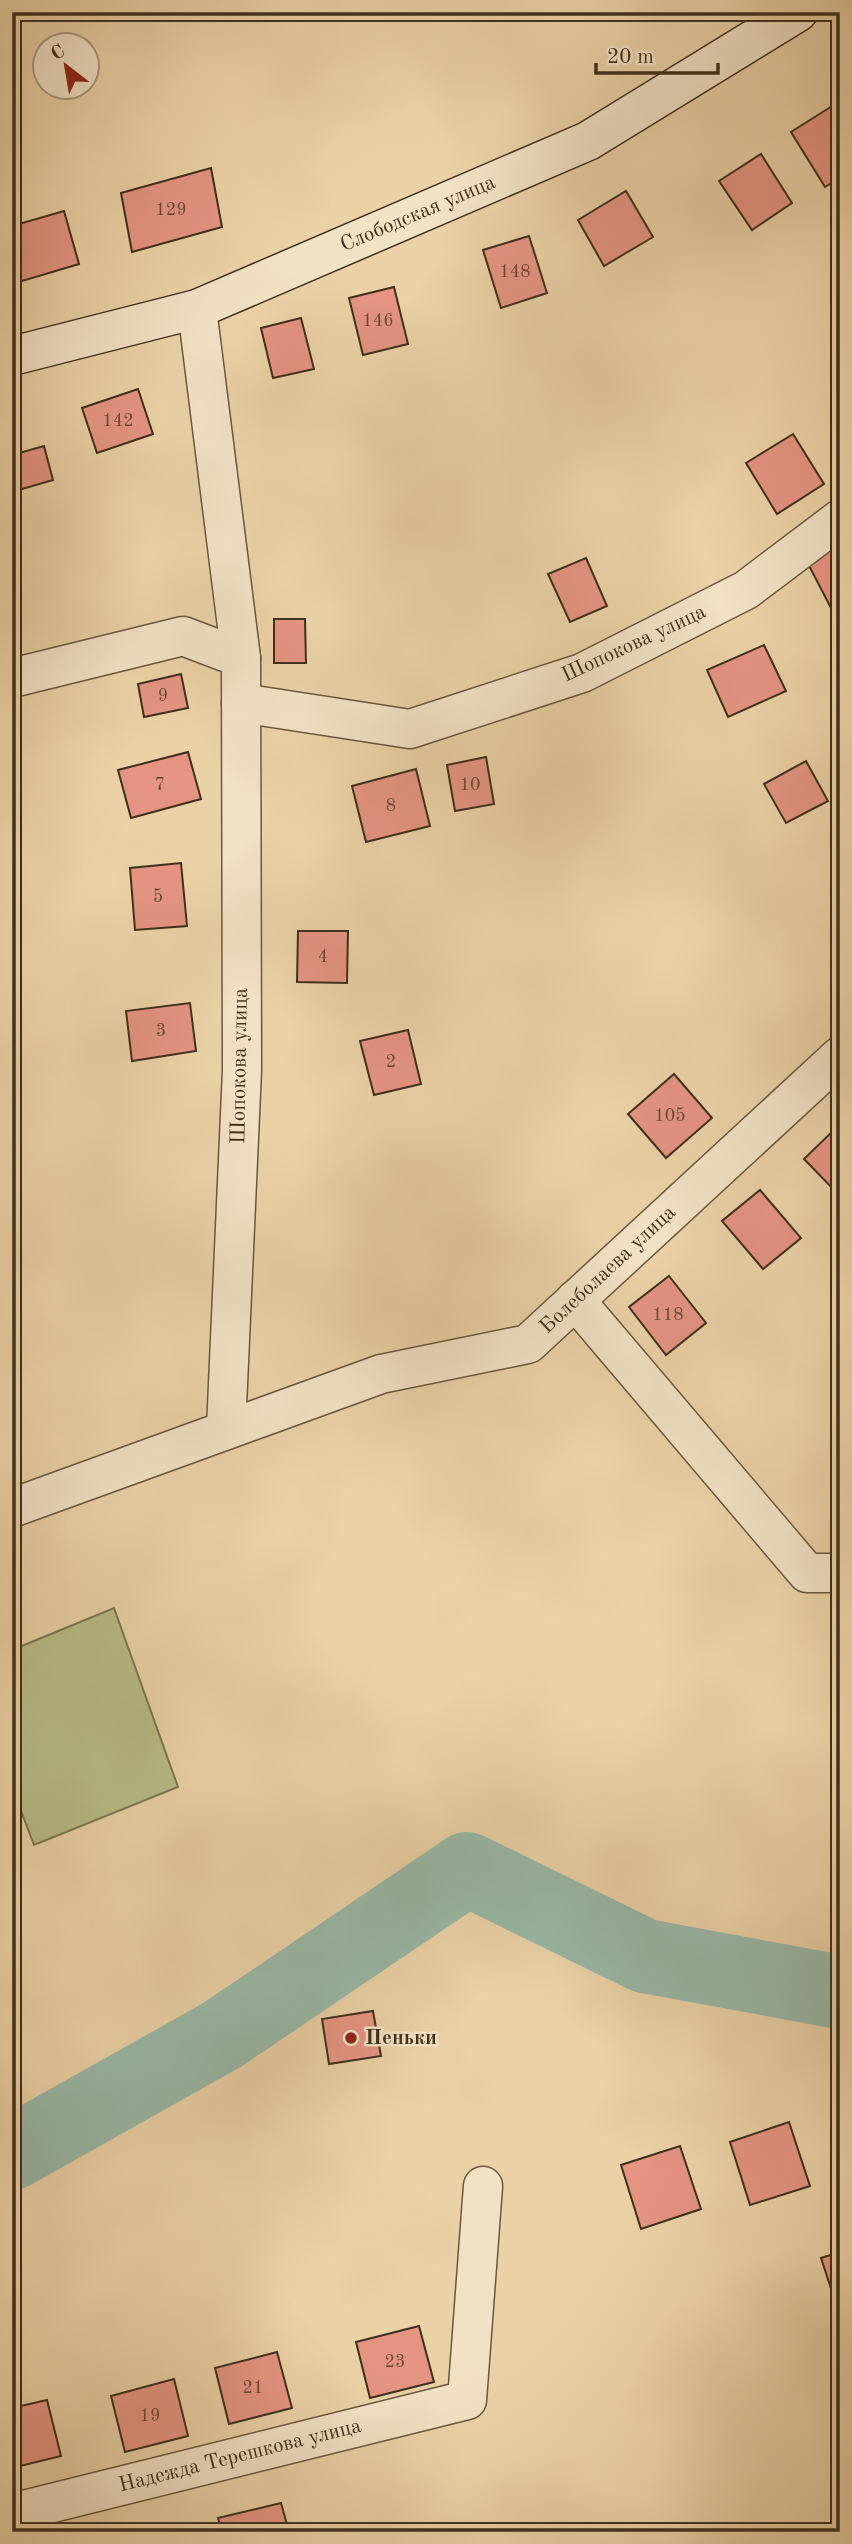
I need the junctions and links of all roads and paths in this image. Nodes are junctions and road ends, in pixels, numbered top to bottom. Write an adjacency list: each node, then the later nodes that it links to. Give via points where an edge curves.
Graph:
1 (798, 12): 2 (street, Слободская улица, via 588,141)
2 (197, 309): 3 (street, Слободская улица); 5 (street, Шопокова улица)
3 (12, 356)
4 (840, 519): 7 (street, Шопокова улица, via 746,590 582,673 410,729)
5 (241, 657): 6 (street, via 183,636); 7 (street, Шопокова улица)
6 (12, 678)
7 (241, 703): 10 (street, Шопокова улица, via 242,1070)
8 (840, 1056): 9 (street, Болеболаева улица)
9 (575, 1300): 10 (street, Болеболаева улица, via 528,1343 381,1374); 12 (street, via 807,1573)
10 (226, 1429): 11 (street, Болеболаева улица)
11 (12, 1508)
12 (840, 1573)
13 (483, 2186): 14 (street, Надежда Терешкова улица, via 467,2400)
14 (12, 2513)

